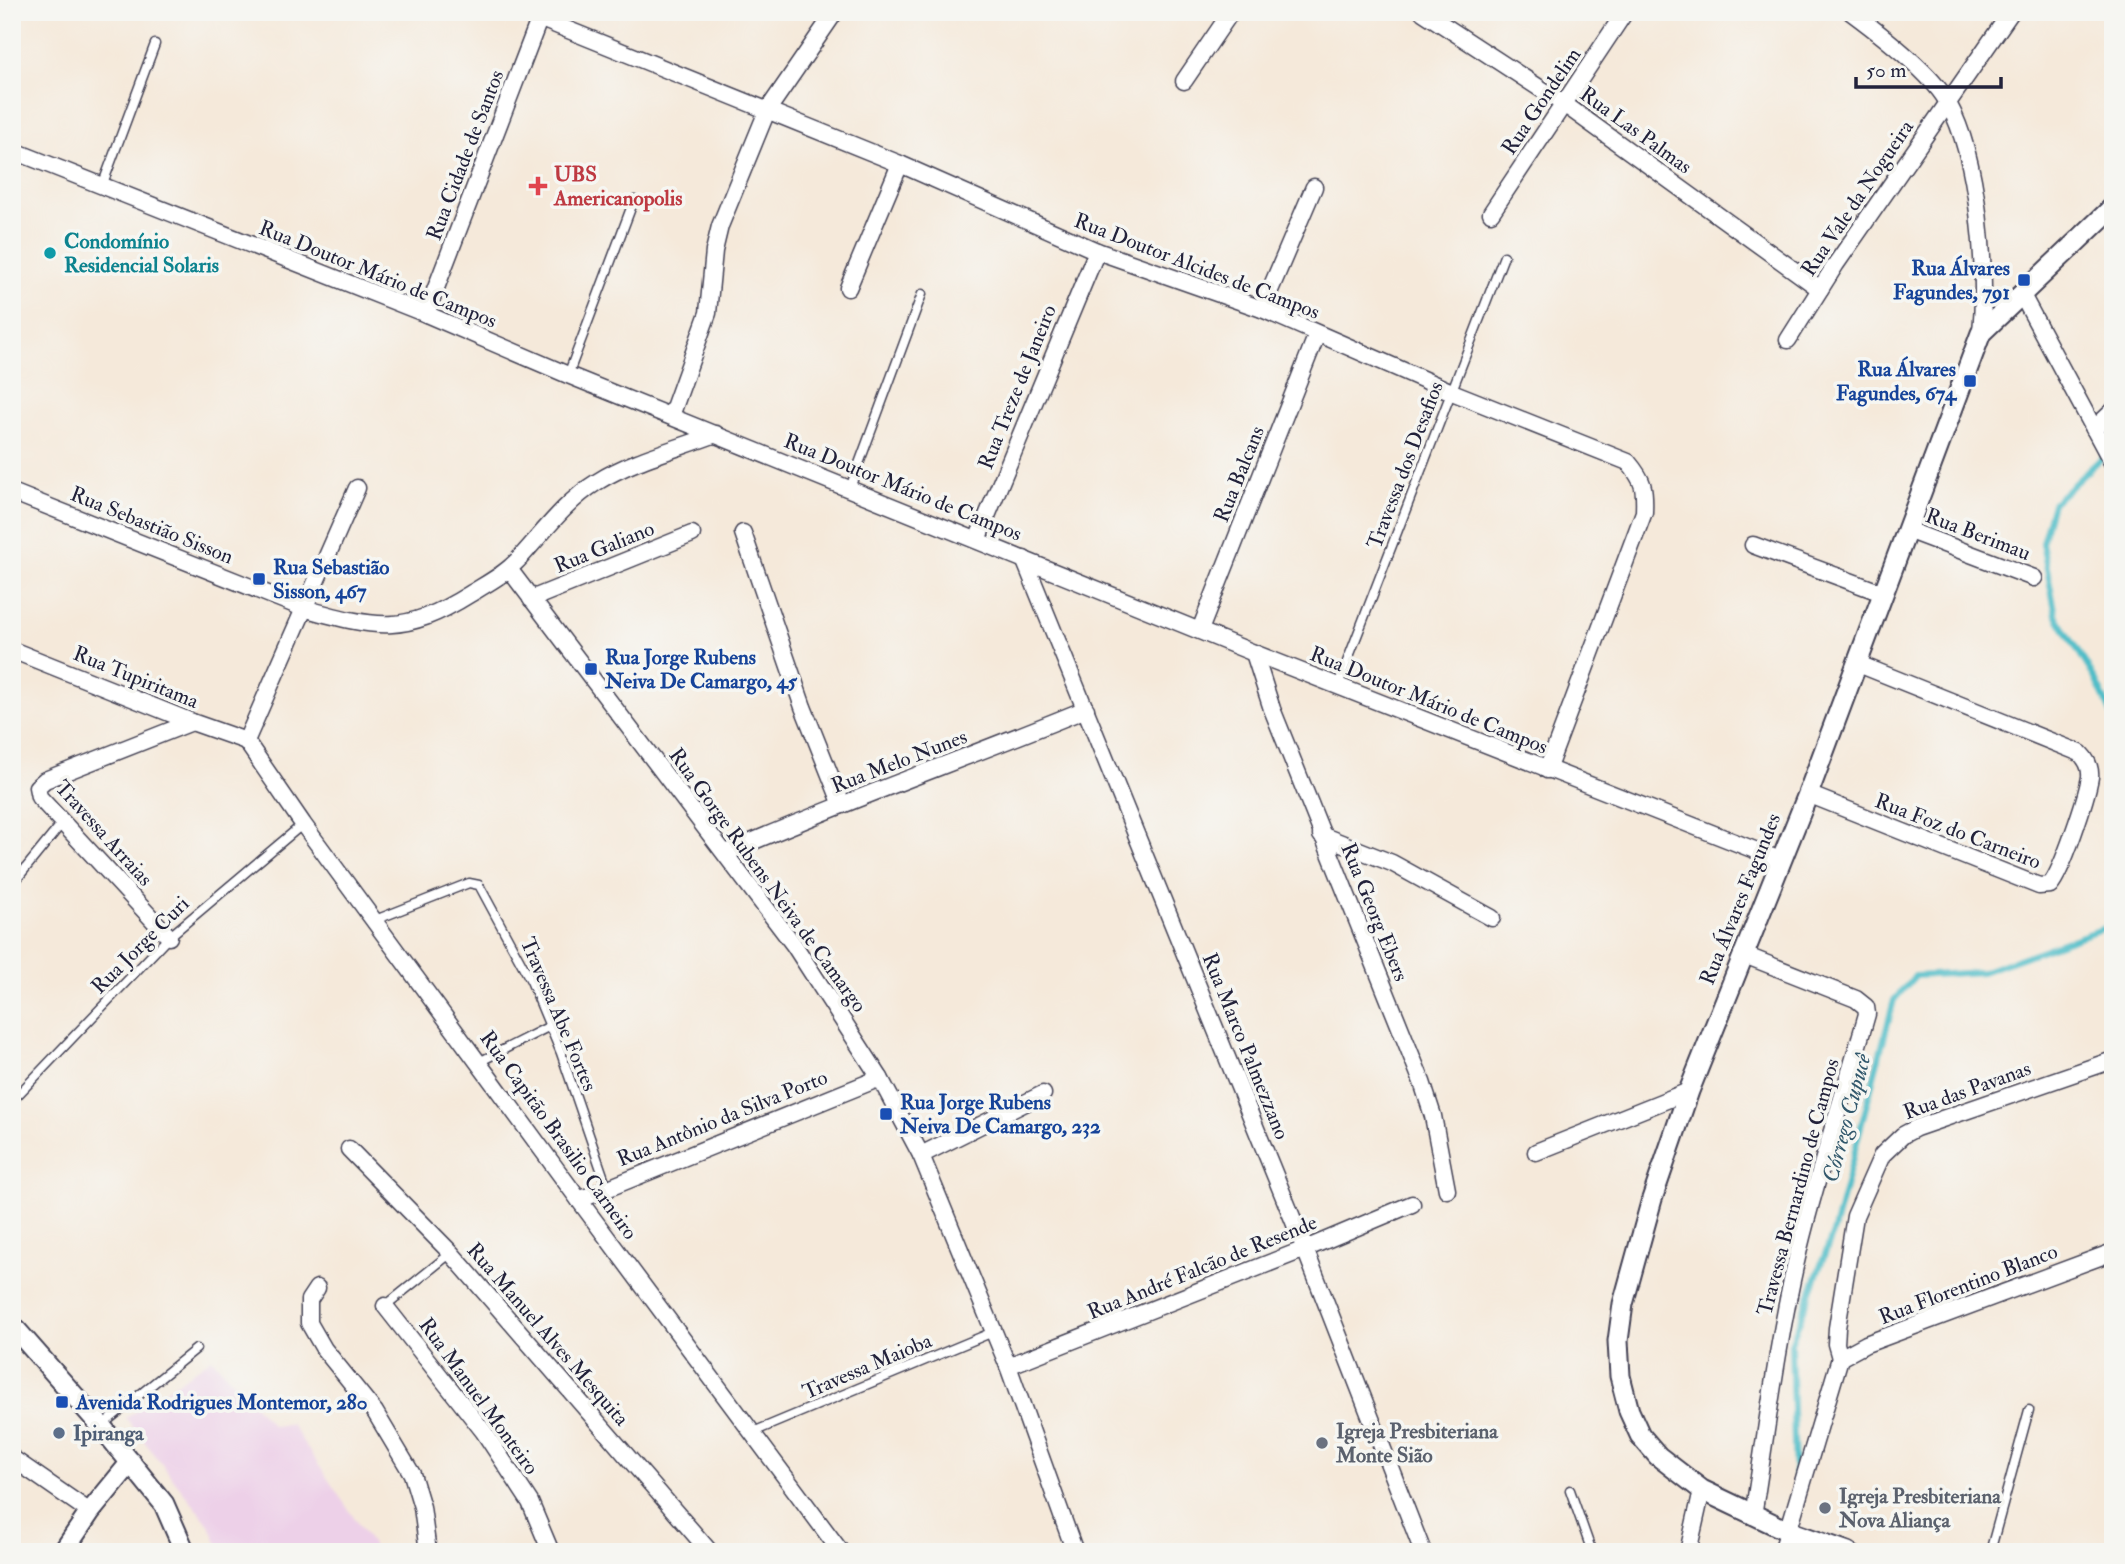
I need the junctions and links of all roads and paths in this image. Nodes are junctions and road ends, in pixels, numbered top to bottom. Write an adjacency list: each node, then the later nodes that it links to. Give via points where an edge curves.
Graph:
1 (524, 12): 8 (street, Rua Doutor Alcides de Campos)
2 (835, 12): 13 (street)
3 (1230, 12): 10 (street)
4 (1625, 12): 12 (street, Rua Gondelim)
5 (1851, 12): 11 (street, via 1900,50)
6 (2011, 12): 11 (street, Rua Vale da Nogueira)
7 (1429, 14): 12 (street, Rua Las Palmas)
8 (541, 15): 13 (street, Rua Doutor Alcides de Campos); 28 (street, Rua Cidade de Santos)
9 (155, 44): 16 (lane)
10 (1184, 81)
11 (1948, 101): 24 (street, Rua Vale da Nogueira); 29 (street, via 1972,176 1984,301)
12 (1564, 104): 20 (street, Rua Gondelim); 24 (street, Rua Las Palmas)
13 (767, 111): 15 (street, Rua Doutor Alcides de Campos); 35 (street, via 720,226 708,313)
14 (12, 150): 16 (street, Rua Doutor Mário de Campos)
15 (900, 164): 21 (street, Rua Doutor Alcides de Campos); 23 (street)
16 (101, 187): 28 (street, Rua Doutor Mário de Campos)
17 (1314, 187): 27 (street)
18 (634, 200): 32 (lane)
19 (2113, 207): 26 (street, Rua Álvares Fagundes)
20 (1491, 213)
21 (1097, 251): 27 (street, Rua Doutor Alcides de Campos); 45 (street, Rua Treze de Janeiro)
22 (1504, 256): 33 (lane, Travessa dos Desafios)
23 (848, 288)
24 (1820, 289): 31 (street, Rua Vale da Nogueira)
25 (922, 294): 40 (lane)
26 (2022, 295): 29 (street, Rua Álvares Fagundes); 36 (street)
27 (1262, 309): 30 (street, Rua Doutor Alcides de Campos)
28 (426, 314): 32 (street, Rua Doutor Mário de Campos)
29 (1981, 333): 42 (street, Rua Álvares Fagundes)
30 (1317, 334): 33 (street, Rua Doutor Alcides de Campos); 53 (street, Rua Balcans)
31 (1788, 340)
32 (568, 375): 35 (street, Rua Doutor Mário de Campos)
33 (1452, 392): 57 (lane, Travessa dos Desafios); 61 (street, Rua Doutor Alcides de Campos, via 1628,462 1645,491 1644,512)
34 (2113, 411): 36 (street)
35 (671, 416): 37 (street, Rua Doutor Mário de Campos)
36 (2096, 433): 38 (street)
37 (716, 434): 40 (street, Rua Doutor Mário de Campos); 48 (street, Rua Sebastião Sisson, via 597,482 573,500)
38 (2113, 464)
39 (357, 488): 52 (street)
40 (850, 488): 45 (street, Rua Doutor Mário de Campos)
41 (12, 492): 52 (street, Rua Sebastião Sisson)
42 (1907, 530): 49 (street, Rua Berimau); 50 (street, Rua Álvares Fagundes)
43 (743, 533): 63 (street)
44 (692, 534): 51 (street, Rua Galiano)
45 (977, 540): 47 (street, Rua Doutor Mário de Campos)
46 (1753, 545): 50 (street)
47 (1024, 559): 53 (street, Rua Doutor Mário de Campos); 58 (street, Rua Marco Palmezzano)
48 (509, 569): 51 (street, Rua Gorge Rubens Neiva de Camargo); 52 (street, Rua Sebastião Sisson, via 441,612 411,623 379,625)
49 (2034, 578)
50 (1882, 593): 56 (street, Rua Álvares Fagundes)
51 (531, 599): 67 (street, Rua Gorge Rubens Neiva de Camargo)
52 (303, 608): 60 (street)
53 (1200, 630): 55 (street, Rua Doutor Mário de Campos)
54 (12, 650): 59 (street, Rua Tupiritama)
55 (1254, 653): 57 (street, Rua Doutor Mário de Campos); 66 (street, Rua Georg Ebers)
56 (1856, 663): 62 (street, Rua Álvares Fagundes); 62 (street, Rua Foz do Carneiro, via 2080,753 2090,778 2060,870 2050,885 2039,886)
57 (1338, 685): 61 (street, Rua Doutor Mário de Campos)
58 (1086, 709): 63 (street, Rua Melo Nunes); 88 (street, Rua Marco Palmezzano)
59 (192, 722): 60 (street, Rua Tupiritama); 64 (street, Travessa Arraias, via 40,783 39,797)
60 (246, 741): 65 (street, Rua Capitão Brasilio Carneiro)
61 (1547, 770): 68 (street, Rua Doutor Mário de Campos)
62 (1808, 794): 68 (street, Rua Álvares Fagundes)
63 (842, 805): 67 (street, Rua Melo Nunes)
64 (62, 822): 69 (lane); 72 (street, Travessa Arraias)
65 (303, 824): 71 (street, Rua Capitão Brasilio Carneiro); 72 (lane, Rua Jorge Curi)
66 (1321, 835): 70 (street, via 1392,863); 85 (street, Rua Georg Ebers, via 1422,1082)
67 (726, 853): 77 (street, Rua Gorge Rubens Neiva de Camargo, via 794,945)
68 (1780, 860): 73 (street, Rua Álvares Fagundes)
69 (12, 885)
70 (1492, 918)
71 (375, 920): 74 (lane, Travessa Abe Fortes, via 477,883 531,981); 76 (street, Rua Capitão Brasilio Carneiro)
72 (169, 937): 80 (lane, Rua Jorge Curi)
73 (1742, 954): 78 (street, Rua Álvares Fagundes); 106 (street, Travessa Bernardino de Campos, via 1856,999 1867,1014 1799,1247)
74 (550, 1026): 76 (lane); 84 (lane, Travessa Abe Fortes)
75 (2113, 1060): 96 (street, Rua das Pavanas, via 1916,1128 1891,1145 1876,1164 1855,1216 1837,1328)
76 (479, 1062): 86 (street, Rua Capitão Brasilio Carneiro)
77 (880, 1078): 83 (street, Rua Gorge Rubens Neiva de Camargo); 84 (street, Rua Antônio da Silva Porto)
78 (1689, 1091): 82 (street); 104 (street, Rua Álvares Fagundes, via 1652,1199 1623,1304 1618,1341 1620,1376 1640,1435 1674,1470)
79 (1042, 1094): 83 (street)
80 (12, 1101)
81 (349, 1149): 90 (street, Rua Manuel Alves Mesquita)
82 (1536, 1152)
83 (921, 1155): 94 (street, Rua Gorge Rubens Neiva de Camargo)
84 (607, 1186): 86 (street, Rua Antônio da Silva Porto)
85 (1447, 1190)
86 (579, 1200): 100 (street, Rua Capitão Brasilio Carneiro)
87 (1412, 1204): 88 (street, Rua André Falcão de Resende)
88 (1306, 1249): 97 (street, Rua André Falcão de Resende); 115 (street, Rua Marco Palmezzano)
89 (2113, 1252): 96 (street, Rua Florentino Blanco, via 1866,1344)
90 (451, 1253): 92 (lane); 112 (street, Rua Manuel Alves Mesquita)
91 (317, 1289): 110 (street, via 309,1300 309,1324 375,1412 412,1474)
92 (386, 1306): 111 (street, Rua Manuel Monteiro, via 484,1432 530,1502)
93 (12, 1325): 99 (street)
94 (993, 1332): 97 (street, Rua Gorge Rubens Neiva de Camargo); 100 (lane, Travessa Maioba)
95 (196, 1349): 99 (lane)
96 (1840, 1358): 107 (street)
97 (1007, 1366): 114 (street, Rua Gorge Rubens Neiva de Camargo)
98 (2029, 1410): 120 (lane)
99 (101, 1426): 102 (street)
100 (753, 1432): 113 (street, Rua Capitão Brasilio Carneiro)
101 (12, 1458): 105 (street)
102 (131, 1462): 105 (street); 109 (street, via 164,1504)
103 (1570, 1490): 116 (lane)
104 (1702, 1490): 106 (street, Rua Álvares Fagundes); 117 (street)
105 (90, 1512): 108 (street)
106 (1754, 1516): 107 (street, Rua Álvares Fagundes)
107 (1788, 1531): 118 (street); 119 (street, Rua Álvares Fagundes)
108 (63, 1552)
109 (185, 1552)
110 (428, 1552)
111 (551, 1552)
112 (710, 1552)
113 (841, 1552)
114 (1076, 1552)
115 (1423, 1552)
116 (1592, 1552)
117 (1688, 1552)
118 (1782, 1552)
119 (1848, 1552)
120 (1990, 1552)

